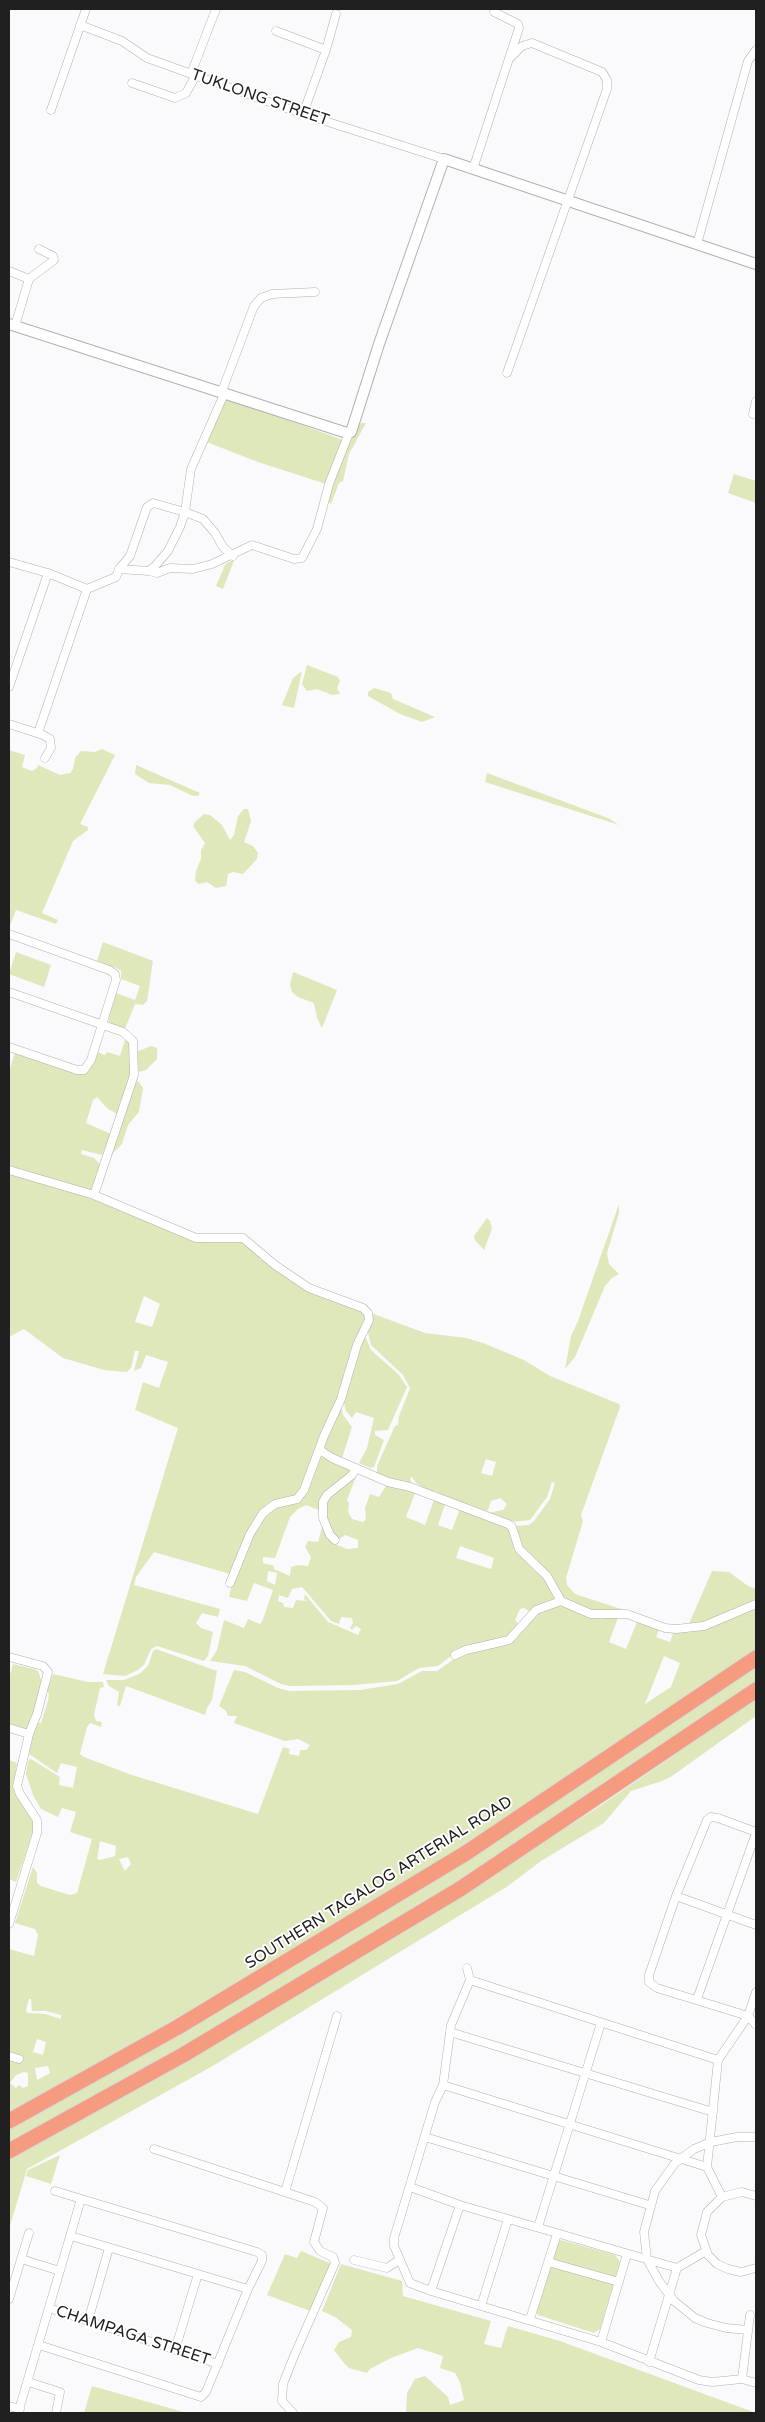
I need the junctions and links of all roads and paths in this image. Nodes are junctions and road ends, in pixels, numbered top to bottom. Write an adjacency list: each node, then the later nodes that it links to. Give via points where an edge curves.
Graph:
1 (86, 9): 5 (street)
2 (216, 9): 10 (street)
3 (494, 12): 9 (street, via 518,24)
4 (336, 14): 7 (street)
5 (80, 25): 10 (street, TUKLONG STREET, via 122,41 147,58); 12 (street)
6 (276, 31): 7 (street)
7 (326, 50): 13 (street)
8 (756, 50): 17 (street, via 748,62)
9 (510, 58): 15 (street); 16 (street, via 522,46 532,43 593,67 607,80 608,89)
10 (194, 74): 11 (street, via 186,93 175,98); 13 (street, TUKLONG STREET)
11 (132, 83)
12 (51, 110)
13 (304, 114): 14 (street, TUKLONG STREET)
14 (444, 159): 15 (street); 28 (street)
15 (473, 169): 16 (street)
16 (567, 202): 17 (street); 24 (street)
17 (697, 244): 19 (street)
18 (39, 249): 21 (street, via 53,256 54,260)
19 (756, 264)
20 (9, 271): 21 (street)
21 (29, 279): 23 (street)
22 (315, 292): 25 (street, via 272,294 254,306)
23 (12, 325): 25 (street)
24 (507, 373)
25 (223, 392): 28 (street); 29 (street, via 191,469)
26 (756, 401): 27 (street)
27 (753, 414)
28 (349, 433): 30 (street, via 329,484 317,529 302,558 294,559 257,545 244,548)
29 (185, 512): 30 (street, via 203,519); 32 (street, via 153,503 147,507 130,556); 33 (street, via 168,551)
30 (233, 556): 33 (street, via 193,569)
31 (9, 562): 34 (street)
32 (119, 569): 33 (street); 35 (street, via 116,577)
33 (149, 571)
34 (48, 573): 35 (street); 36 (street)
35 (87, 588): 38 (street)
36 (9, 687)
37 (9, 724): 38 (street)
38 (38, 733): 39 (street, via 52,742)
39 (45, 758)
40 (9, 934): 42 (street, via 114,974 116,985)
41 (9, 992): 42 (street)
42 (102, 1024): 43 (street, via 92,1060 84,1070); 45 (street, via 126,1033 134,1041 135,1068)
43 (9, 1047)
44 (9, 1170): 45 (street)
45 (94, 1195): 46 (street, via 196,1238 243,1238 309,1288 366,1309 369,1320 356,1346 341,1399)
46 (320, 1450): 47 (street); 49 (street, via 301,1495 272,1505 257,1522)
47 (356, 1468): 48 (street, via 327,1495 322,1505 324,1520); 50 (street, via 510,1525 519,1549 547,1576)
48 (335, 1540)
49 (230, 1584)
50 (561, 1602): 51 (street, via 591,1614 624,1613 672,1629 704,1626); 52 (street, via 536,1610 509,1640)
51 (756, 1604)
52 (455, 1655)
53 (9, 1657): 57 (street, via 43,1666 48,1672)
54 (756, 1658): 78 (highway, SOUTHERN TAGALOG ARTERIAL ROAD, via 466,1853 171,2031)
55 (756, 1690): 84 (highway, via 460,1889 182,2056)
56 (9, 1728): 57 (street)
57 (29, 1734): 61 (street, via 17,1786 36,1818 38,1829)
58 (756, 1833): 59 (street, via 718,1818 709,1819); 60 (street)
59 (676, 1896): 60 (street); 66 (street, via 648,1975 649,1982 658,1988)
60 (726, 1914): 62 (street); 66 (street)
61 (9, 1924)
62 (756, 1925)
63 (467, 1968): 64 (street)
64 (470, 1980): 69 (street); 71 (street)
65 (756, 1992): 68 (street)
66 (696, 1999): 68 (street)
67 (336, 2016): 90 (street)
68 (748, 2016): 70 (street); 74 (street)
69 (601, 2023): 74 (street); 75 (street)
70 (756, 2025)
71 (450, 2032): 75 (street); 76 (street)
72 (9, 2056): 73 (street)
73 (19, 2059)
74 (718, 2060): 77 (street)
75 (585, 2073): 77 (street); 79 (street)
76 (443, 2085): 79 (street); 80 (street)
77 (713, 2112): 82 (street)
78 (9, 2120)
79 (569, 2124): 85 (street); 87 (street)
80 (425, 2137): 87 (street); 88 (street)
81 (756, 2137): 82 (street, via 737,2136)
82 (711, 2142): 85 (street); 86 (street)
83 (154, 2149): 90 (street)
84 (9, 2151)
85 (680, 2158): 86 (street); 95 (street, via 661,2180)
86 (707, 2167): 91 (street)
87 (554, 2176): 95 (street); 97 (street)
88 (410, 2188): 94 (street); 107 (street, via 394,2238)
89 (55, 2191): 93 (street)
90 (285, 2192): 135 (street, via 322,2206 314,2244 335,2263 283,2384 282,2400)
91 (722, 2196): 92 (street, via 742,2192); 102 (street, via 704,2218 702,2240)
92 (756, 2196)
93 (81, 2199): 100 (street); 114 (street, via 257,2252 262,2255 262,2261)
94 (460, 2205): 96 (street); 115 (street)
95 (649, 2205): 105 (street, via 644,2239)
96 (508, 2219): 97 (street); 118 (street)
97 (538, 2227): 99 (street)
98 (28, 2233): 104 (street)
99 (557, 2234): 103 (street); 108 (street)
100 (70, 2236): 101 (street); 111 (street)
101 (109, 2248): 112 (street); 122 (street)
102 (706, 2251): 109 (street); 110 (street, via 712,2260 728,2269 741,2272)
103 (627, 2254): 105 (street); 113 (street)
104 (21, 2259): 111 (street); 117 (street)
105 (647, 2259): 109 (street); 116 (street)
106 (354, 2260): 107 (street, via 387,2268)
107 (399, 2260): 115 (street, via 410,2283)
108 (548, 2262): 113 (street); 121 (street)
109 (676, 2268): 116 (street)
110 (756, 2268)
111 (60, 2270): 119 (street)
112 (198, 2274): 114 (street); 126 (street)
113 (619, 2282): 124 (street)
114 (248, 2289): 128 (street)
115 (431, 2291): 118 (street)
116 (668, 2294): 123 (street, via 701,2321); 127 (street)
117 (9, 2299)
118 (481, 2306): 121 (street)
119 (49, 2308): 122 (street, CHAMPAGA STREET); 125 (street)
120 (750, 2315): 123 (street)
121 (530, 2319): 124 (street)
122 (88, 2321): 126 (street, CHAMPAGA STREET)
123 (748, 2330): 129 (street)
124 (601, 2342): 127 (street)
125 (39, 2345): 128 (street, via 201,2397); 130 (street)
126 (175, 2350): 128 (street, CHAMPAGA STREET)
127 (649, 2362): 129 (street, via 698,2380 712,2382)
128 (218, 2364)
129 (742, 2378): 131 (street)
130 (28, 2382): 133 (street); 134 (street, via 60,2392)
131 (756, 2383)
132 (9, 2406): 133 (street)
133 (19, 2411)
134 (56, 2413)
135 (293, 2413)

